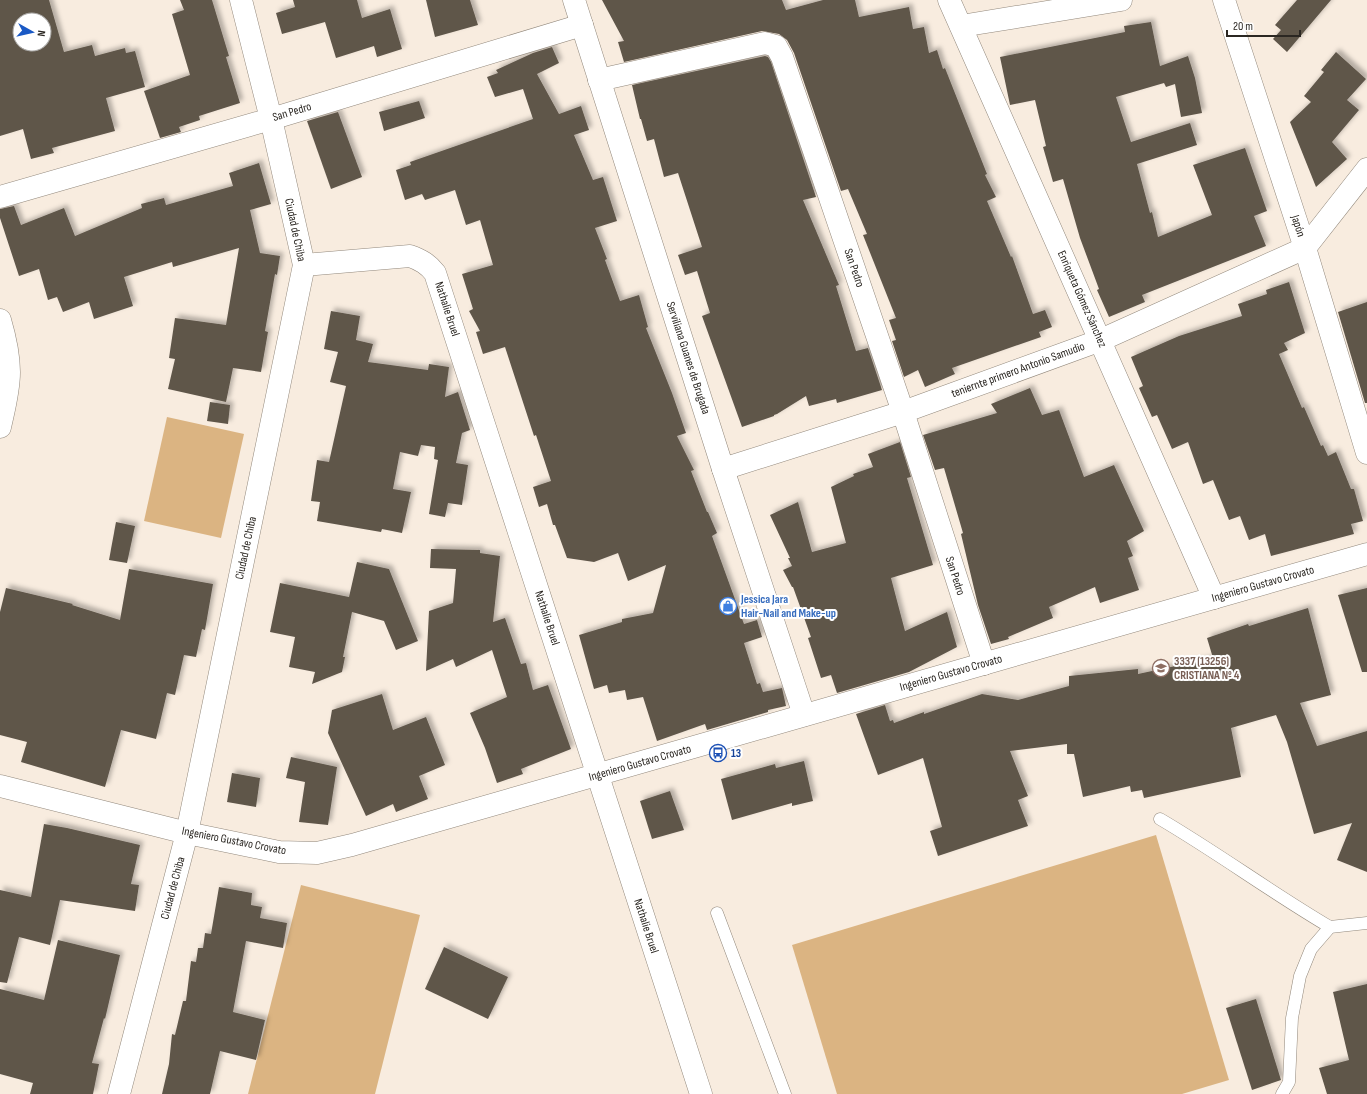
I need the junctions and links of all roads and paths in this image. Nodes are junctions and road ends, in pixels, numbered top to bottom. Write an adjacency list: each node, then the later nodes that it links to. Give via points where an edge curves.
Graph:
1 (241, 0): 9 (street, Ciudad de Chiba)
2 (574, 0): 6 (street, Serviliana Guanes de Brugada)
3 (949, 0): 7 (street, Enriqueta Gómez Sánchez)
4 (1121, 0): 7 (street)
5 (1224, 0): 12 (street, Japón)
6 (582, 25): 8 (street, Serviliana Guanes de Brugada); 9 (street, San Pedro)
7 (961, 26): 15 (street, Enriqueta Gómez Sánchez)
8 (599, 80): 16 (street, San Pedro, via 765,43 776,46 782,57); 19 (street, Serviliana Guanes de Brugada)
9 (271, 118): 11 (street, San Pedro); 13 (street, Ciudad de Chiba)
10 (1364, 178): 12 (street)
11 (0, 197)
12 (1305, 248): 15 (street, teniernte primero Antonio Samudio); 18 (street, Japón)
13 (304, 265): 24 (street, Nathalie Bruel, via 410,256 429,265 435,273); 27 (street, Ciudad de Chiba)
14 (0, 320): 17 (street, via 6,342 9,372)
15 (1101, 340): 16 (street, teniernte primero Antonio Samudio); 21 (street, Enriqueta Gómez Sánchez)
16 (903, 412): 19 (street, teniernte primero Antonio Samudio); 22 (street, San Pedro)
17 (0, 428)
18 (1367, 453)
19 (723, 469): 23 (street, Serviliana Guanes de Brugada)
20 (1367, 554): 21 (street, Ingeniero Gustavo Crovato)
21 (1214, 598): 22 (street, Ingeniero Gustavo Crovato)
22 (984, 664): 23 (street, Ingeniero Gustavo Crovato)
23 (804, 715): 24 (street, Ingeniero Gustavo Crovato)
24 (598, 775): 27 (street, Ingeniero Gustavo Crovato, via 317,853 279,852); 32 (street, Nathalie Bruel)
25 (0, 786): 27 (street, Ingeniero Gustavo Crovato)
26 (1160, 819): 30 (lane)
27 (187, 833): 31 (street, Ciudad de Chiba)
28 (716, 913): 33 (lane)
29 (1367, 923): 30 (lane)
30 (1330, 927): 34 (lane, via 1311,949 1300,976 1292,1018 1288,1082)
31 (119, 1094)
32 (701, 1094)
33 (785, 1094)
34 (1282, 1094)

